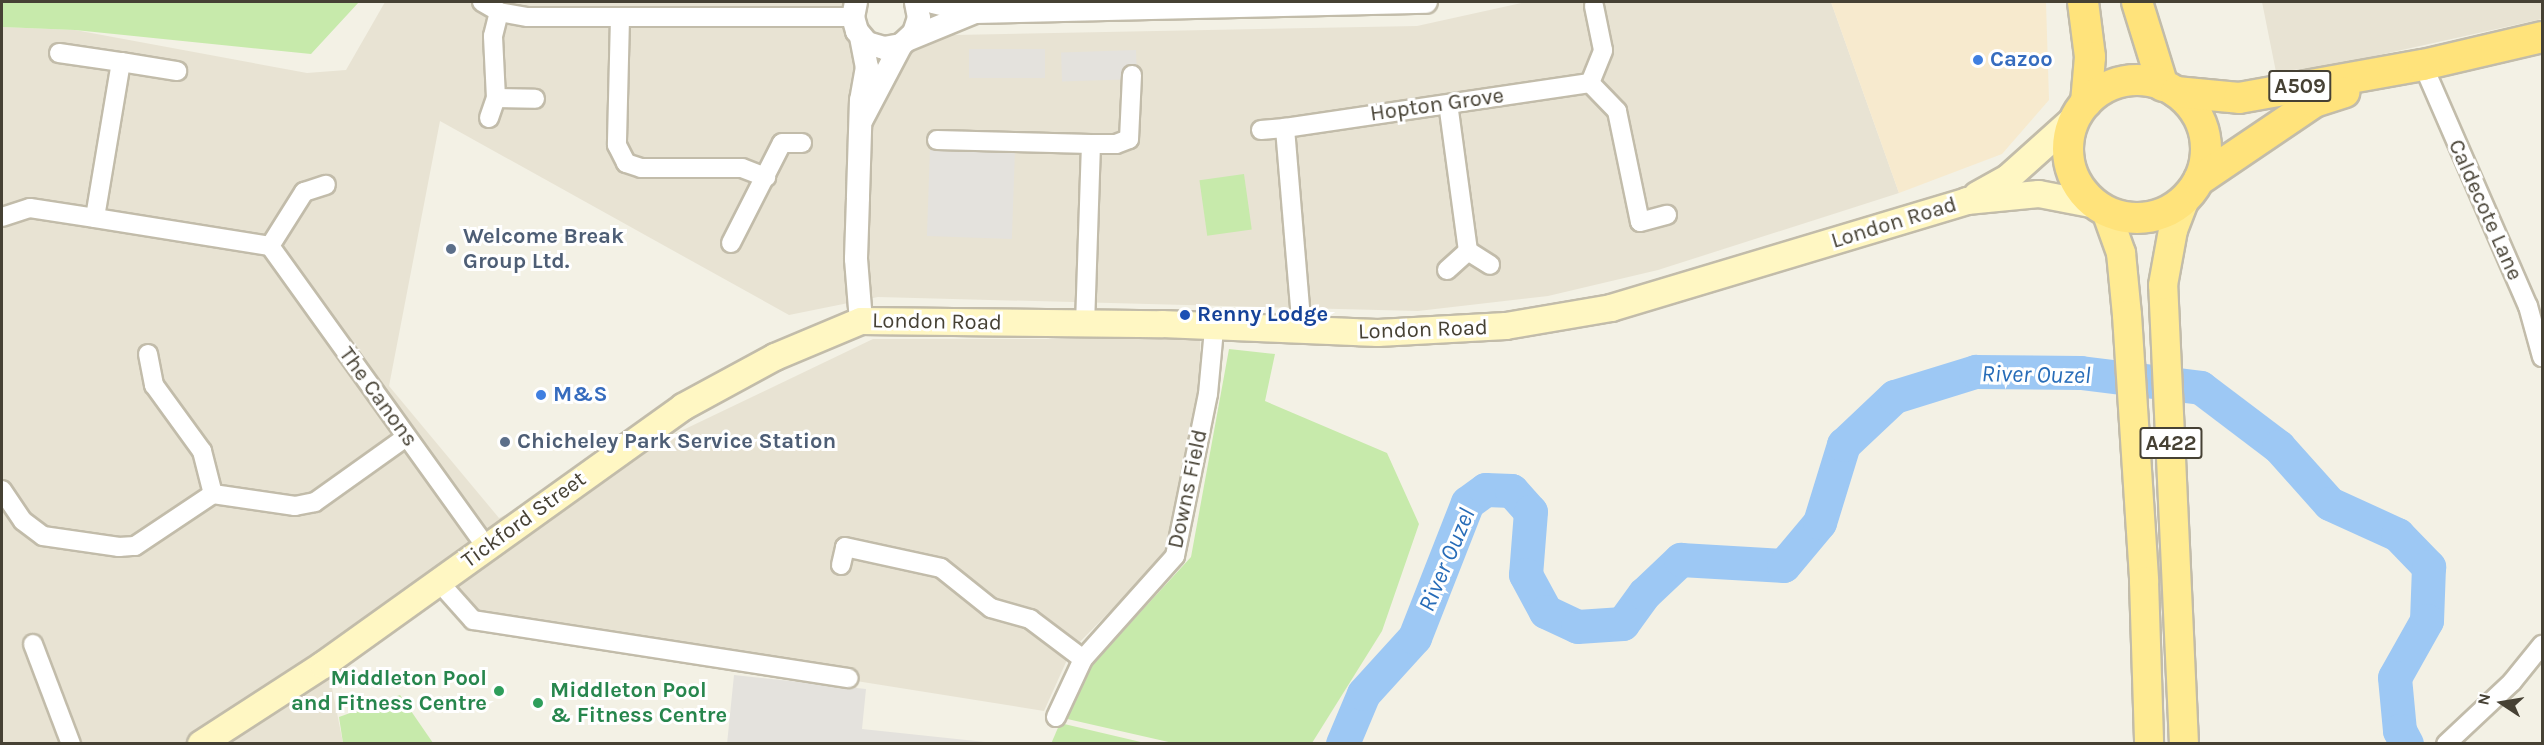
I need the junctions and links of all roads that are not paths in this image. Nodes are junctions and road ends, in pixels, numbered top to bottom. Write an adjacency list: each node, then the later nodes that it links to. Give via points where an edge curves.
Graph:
1 (482, 2): 8 (street)
2 (916, 2): 13 (street, via 919,18)
3 (933, 2): 9 (street)
4 (1426, 2): 9 (street)
5 (2083, 2): 24 (highway, via 2090,57)
6 (2137, 2): 20 (highway)
7 (1594, 6): 19 (street, via 1603,50)
8 (499, 12): 10 (street, via 528,17); 21 (street, via 493,36)
9 (975, 12): 13 (street)
10 (620, 18): 11 (street); 32 (street, via 617,145 626,163 641,168 742,168)
11 (856, 19): 13 (street, via 875,47); 26 (street, via 867,60)
12 (2542, 37): 16 (highway, A509)
13 (905, 42): 26 (street)
14 (59, 53): 15 (street)
15 (121, 62): 17 (street); 39 (street)
16 (2423, 65): 20 (highway, A509, via 2239,98); 34 (highway, A509, via 2314,102); 50 (street, Caldecote Lane, via 2528,306)
17 (177, 70)
18 (1132, 75): 31 (street, via 1129,139 1116,144)
19 (1590, 83): 23 (street, Hopton Grove); 37 (street, via 1617,111 1640,222)
20 (2170, 89): 24 (highway, via 2145,81 2124,82 2104,89); 34 (highway, via 2193,109 2203,128 2205,160)
21 (496, 99): 22 (street); 25 (street)
22 (535, 99)
23 (1448, 104): 27 (street, Hopton Grove); 42 (street)
24 (2082, 110): 35 (main road, London Road, via 2009,177); 36 (highway, via 2069,144 2070,166 2079,186)
25 (489, 117)
26 (862, 121): 45 (street, via 856,259)
27 (1285, 128): 28 (street, Hopton Grove); 48 (street)
28 (1261, 130)
29 (937, 140): 31 (street)
30 (802, 143): 32 (street, via 782,143)
31 (1091, 144): 46 (street)
32 (766, 177): 40 (street)
33 (326, 185): 41 (street, via 304,192)
34 (2192, 190): 36 (highway, via 2162,214 2148,218 2134,219); 65 (main road, A422, via 2165,261 2163,309)
35 (1967, 201): 36 (main road, London Road, via 2038,194); 48 (main road, London Road, via 1562,319 1426,332)
36 (2101, 208): 64 (main road, A422, via 2121,253 2127,315 2144,581)
37 (1667, 215)
38 (2, 217): 39 (street, via 30,208)
39 (95, 218): 41 (street)
40 (731, 243)
41 (270, 246): 51 (street, The Canons)
42 (1468, 251): 43 (street); 44 (street)
43 (1490, 265)
44 (1447, 270)
45 (861, 321): 46 (main road, London Road); 54 (main road, Tickford Street, via 775,357 683,407)
46 (1085, 324): 47 (main road, London Road)
47 (1214, 329): 48 (main road, London Road); 59 (street, Downs Field, via 1208,394 1176,556)
48 (1302, 331)
49 (148, 354): 53 (street, via 153,385 202,452)
50 (2542, 357)
51 (405, 436): 53 (street, via 315,502 295,506); 54 (street, The Canons)
52 (2, 490): 53 (street, via 23,521 43,536 118,548 135,546)
53 (213, 494)
54 (486, 547): 56 (main road, Tickford Street)
55 (841, 565): 59 (street, via 845,547 941,568 991,609 1030,619)
56 (439, 582): 60 (street, via 473,620); 63 (main road, Tickford Street, via 323,665)
57 (33, 644): 62 (street)
58 (2542, 645): 66 (street, via 2512,682)
59 (1083, 659): 61 (street, Downs Field)
60 (849, 678)
61 (1056, 717)
62 (71, 744)
63 (201, 744)
64 (2149, 744)
65 (2184, 744)
66 (2446, 744)

